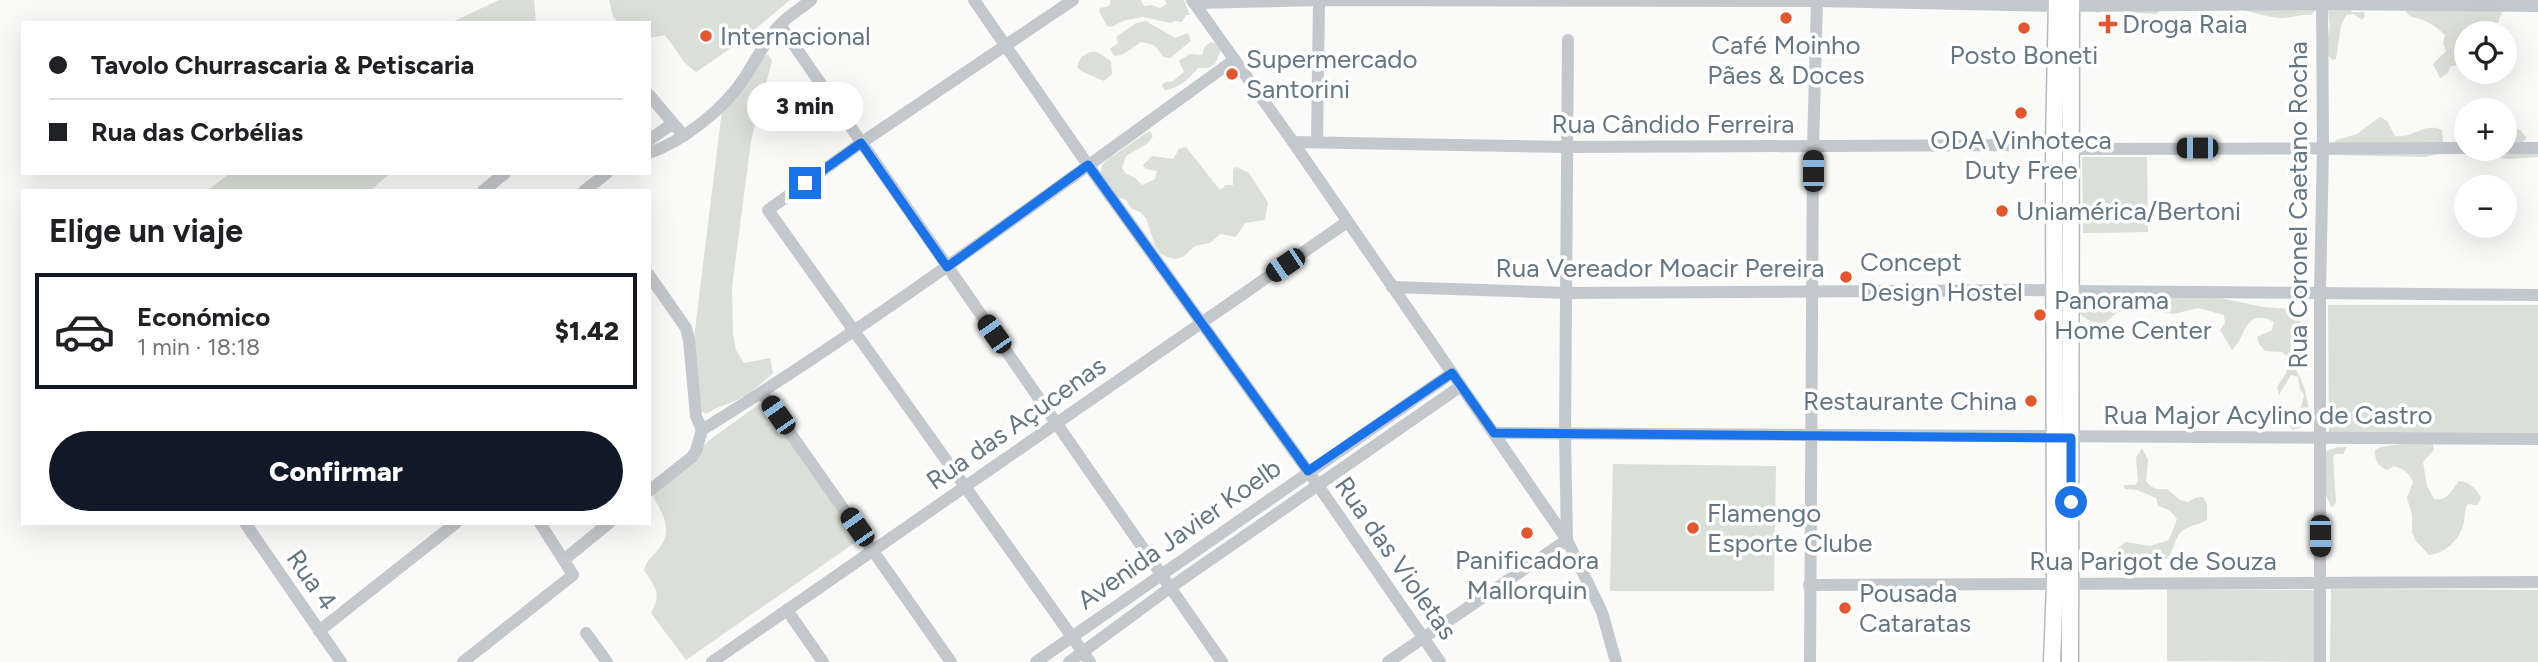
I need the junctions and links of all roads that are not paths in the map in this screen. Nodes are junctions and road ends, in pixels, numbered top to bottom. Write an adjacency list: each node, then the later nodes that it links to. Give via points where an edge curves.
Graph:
1 (811, 0): 10 (street)
2 (974, 0): 12 (street, Rua das Violetas)
3 (1073, 0): 12 (street)
4 (1319, 0): 5 (street); 6 (street); 19 (street)
5 (1816, 0): 8 (street); 23 (street)
6 (1193, 2): 13 (street)
7 (2322, 2): 8 (street); 9 (street); 24 (street, Rua Coronel Caetano Rocha)
8 (2064, 3): 21 (main road); 28 (main road)
9 (2538, 5)
10 (780, 25): 16 (street, via 730,99); 20 (street)
11 (1568, 40): 22 (street)
12 (1005, 47): 20 (street); 30 (street, Rua das Violetas)
13 (1234, 60): 18 (street); 30 (street)
14 (651, 98): 15 (street)
15 (672, 124): 16 (street); 17 (street)
16 (684, 136): 29 (street)
17 (651, 139)
18 (1293, 142): 19 (street, Rua Cândido Ferreira); 35 (street)
19 (1317, 142): 22 (street, Rua Cândido Ferreira)
20 (861, 143): 36 (street); 46 (street, via 768,210)
21 (2054, 145): 23 (street, Rua Cândido Ferreira); 39 (main road)
22 (1566, 147): 23 (street, Rua Cândido Ferreira); 42 (street)
23 (1812, 147): 41 (street)
24 (2323, 147): 25 (street); 28 (street); 43 (street, Rua Coronel Caetano Rocha)
25 (2454, 148)
26 (2517, 148): 27 (street)
27 (2538, 148)
28 (2071, 149): 40 (main road)
29 (651, 152)
30 (1088, 165): 36 (street); 45 (street, Rua das Violetas)
31 (503, 175): 33 (street)
32 (604, 175): 34 (street)
33 (485, 189)
34 (587, 189)
35 (1347, 222): 38 (street); 45 (street, Rua das Açucenas)
36 (947, 267): 46 (street); 50 (street)
37 (651, 278): 51 (street, via 686,328 696,416)
38 (1392, 286): 42 (street, Rua Vereador Moacir Pereira); 47 (street)
39 (2053, 290): 41 (street, Rua Vereador Moacir Pereira); 55 (main road)
40 (2071, 291): 43 (street); 55 (main road)
41 (1813, 292): 42 (street, Rua Vereador Moacir Pereira); 54 (street)
42 (1567, 293): 53 (street)
43 (2320, 293): 44 (street); 56 (street, Rua Coronel Caetano Rocha)
44 (2538, 295)
45 (1202, 322): 50 (street, Rua das Açucenas); 58 (street, Rua das Violetas)
46 (853, 331): 49 (street); 60 (street)
47 (1452, 373): 48 (street); 58 (street, Avenida Javier Koelb)
48 (1461, 386): 52 (street); 61 (street, Avenida Javier Koelb)
49 (762, 393): 51 (street); 67 (street)
50 (1056, 423): 60 (street, Rua das Açucenas); 69 (street)
51 (702, 430): 59 (street, via 692,457)
52 (1494, 433): 53 (street, Rua Major Acylino de Castro); 66 (street)
53 (1565, 435): 54 (street, Rua Major Acylino de Castro); 66 (street)
54 (1812, 437): 55 (street, Rua Major Acylino de Castro); 73 (street)
55 (2063, 438): 56 (street, Rua Major Acylino de Castro); 71 (main road)
56 (2320, 439): 57 (street, Rua Major Acylino de Castro); 72 (street, Rua Coronel Caetano Rocha)
57 (2538, 439)
58 (1308, 471): 61 (street, Rua das Violetas); 69 (street, Avenida Javier Koelb)
59 (652, 483)
60 (963, 487): 67 (street, Rua das Açucenas); 78 (street)
61 (1319, 487): 74 (street, Avenida Javier Koelb); 79 (street, Rua das Violetas)
62 (246, 525): 76 (street, Rua 4)
63 (453, 525): 76 (street)
64 (541, 525): 68 (street)
65 (607, 525): 68 (street)
66 (1567, 540): 79 (street); 92 (street, via 1602,612)
67 (873, 549): 75 (street, Rua das Açucenas); 86 (street)
68 (565, 559): 82 (street, via 571,578)
69 (1162, 574): 74 (street); 78 (street, Avenida Javier Koelb)
70 (2538, 582): 72 (street, Rua Parigot de Souza)
71 (2063, 584): 72 (street, Rua Parigot de Souza); 73 (street, Rua Parigot de Souza); 94 (main road); 95 (main road)
72 (2320, 584): 96 (street, Rua Coronel Caetano Rocha)
73 (1809, 585): 93 (street)
74 (1171, 587): 80 (street, Avenida Javier Koelb); 89 (street)
75 (787, 610): 84 (street, Rua das Açucenas); 85 (street)
76 (319, 631): 81 (street, Rua 4)
77 (586, 633): 83 (street)
78 (1072, 637): 80 (street); 87 (street, Avenida Javier Koelb)
79 (1423, 638): 90 (street); 91 (street, Rua das Violetas)
80 (1086, 657): 88 (street, Avenida Javier Koelb)
81 (341, 662)
82 (463, 662)
83 (607, 662)
84 (712, 662)
85 (823, 662)
86 (951, 662)
87 (1036, 662)
88 (1069, 662)
89 (1222, 662)
90 (1388, 662)
91 (1440, 662)
92 (1616, 662)
93 (1810, 662)
94 (2052, 662)
95 (2070, 662)
96 (2320, 662)

